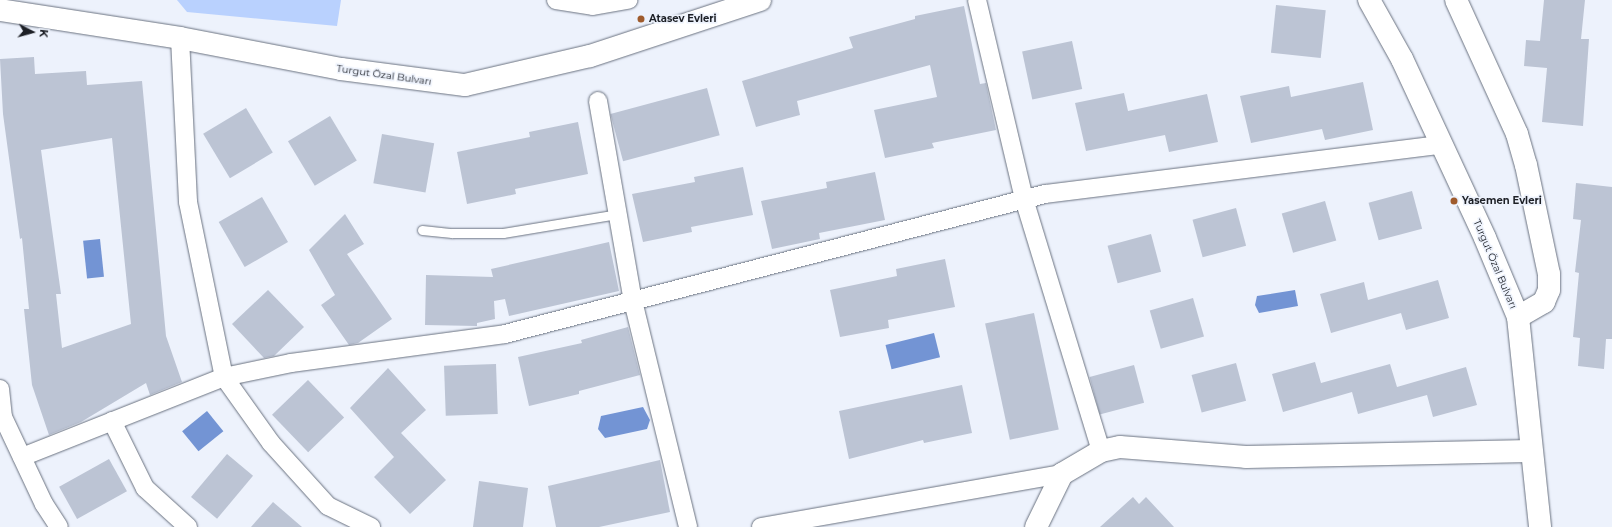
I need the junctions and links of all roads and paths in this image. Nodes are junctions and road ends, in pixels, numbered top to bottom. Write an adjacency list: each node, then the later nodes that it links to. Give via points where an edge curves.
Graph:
1 (556, 0): 2 (street, via 593,6)
2 (628, 0)
3 (760, 0): 8 (street, Turgut Özal Bulvarı, via 590,56 466,85 341,69)
4 (977, 0): 11 (street)
5 (1369, 0): 10 (street, Turgut Özal Bulvarı, via 1402,59)
6 (1456, 0): 15 (street, via 1517,134 1549,274 1549,290 1544,302)
7 (0, 10): 8 (street, Turgut Özal Bulvarı)
8 (180, 38): 16 (street, via 188,202)
9 (598, 101): 12 (street)
10 (1442, 144): 11 (street); 15 (street, Turgut Özal Bulvarı)
11 (1024, 199): 14 (street); 19 (street)
12 (618, 214): 13 (lane, via 503,233); 14 (street)
13 (422, 230)
14 (634, 301): 16 (street, via 505,334 291,363); 26 (street)
15 (1518, 317): 20 (street, Turgut Özal Bulvarı)
16 (224, 377): 18 (street); 25 (street, via 271,443 328,506)
17 (0, 389): 21 (street, via 4,417)
18 (112, 421): 21 (street); 24 (street, via 145,488)
19 (1101, 451): 20 (street, via 1120,447 1246,457); 22 (street)
20 (1531, 452): 29 (street, Turgut Özal Bulvarı)
21 (22, 457): 23 (street, via 44,504)
22 (1062, 474): 27 (street); 28 (street)
23 (59, 527)
24 (188, 527)
25 (370, 527)
26 (688, 527)
27 (761, 527)
28 (1036, 527)
29 (1540, 527)

